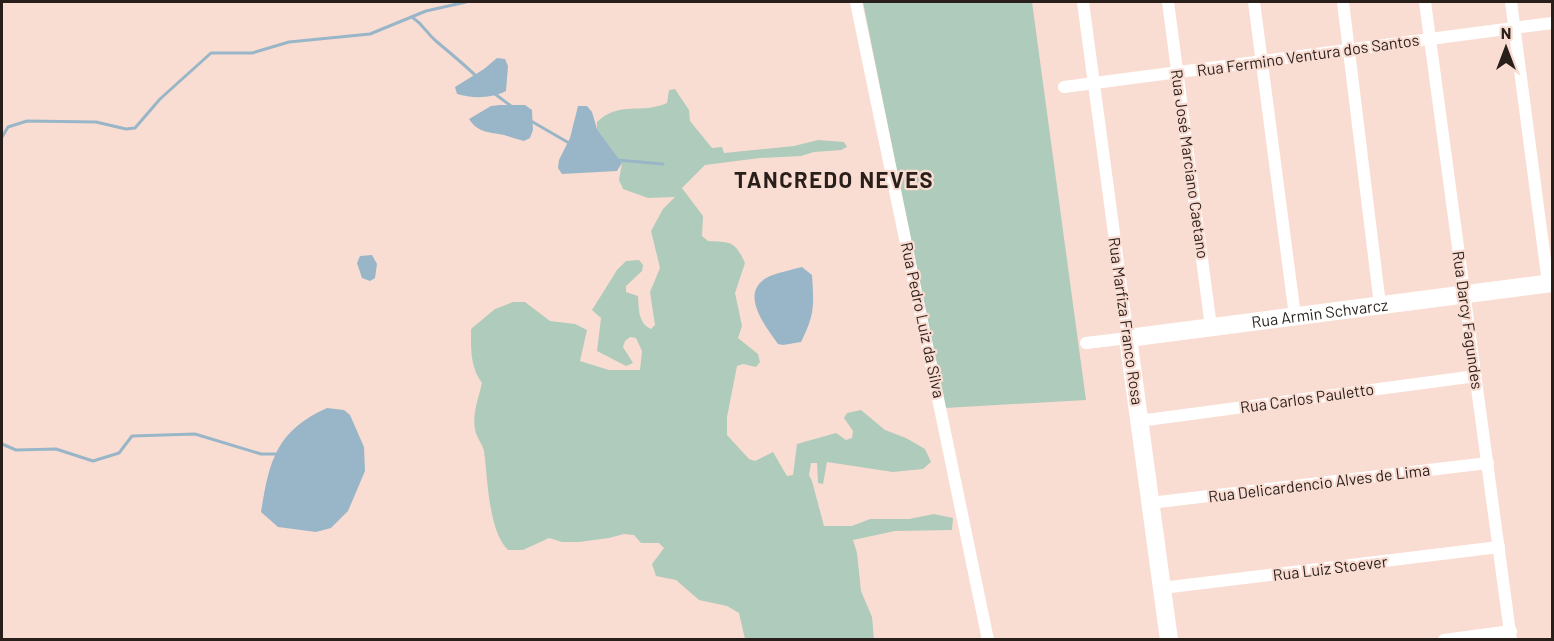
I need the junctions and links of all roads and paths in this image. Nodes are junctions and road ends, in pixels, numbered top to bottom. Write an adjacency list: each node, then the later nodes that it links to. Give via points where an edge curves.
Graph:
1 (856, 2): 30 (street, Rua Pedro Luiz da Silva)
2 (1083, 2): 14 (street, Rua Marfiza Franco Rosa)
3 (1168, 2): 13 (street, Rua José Marciano Caetano)
4 (1254, 2): 12 (street)
5 (1343, 2): 11 (street)
6 (1425, 2): 10 (street, Rua Darcy Fagundes)
7 (1511, 2): 9 (street)
8 (1552, 23): 9 (street, Rua Fermino Ventura dos Santos)
9 (1515, 28): 10 (street, Rua Fermino Ventura dos Santos); 16 (street)
10 (1429, 39): 11 (street, Rua Fermino Ventura dos Santos); 17 (street, Rua Darcy Fagundes)
11 (1350, 50): 12 (street, Rua Fermino Ventura dos Santos); 18 (street)
12 (1262, 61): 13 (street, Rua Fermino Ventura dos Santos); 19 (street)
13 (1178, 72): 14 (street, Rua Fermino Ventura dos Santos); 20 (street, Rua José Marciano Caetano)
14 (1094, 83): 15 (street, Rua Fermino Ventura dos Santos); 21 (street, Rua Marfiza Franco Rosa)
15 (1064, 87)
16 (1550, 283): 17 (street, Rua Armin Schvarcz)
17 (1465, 294): 18 (street, Rua Armin Schvarcz); 23 (street, Rua Darcy Fagundes)
18 (1380, 305): 19 (street, Rua Armin Schvarcz)
19 (1295, 316): 20 (street, Rua Armin Schvarcz)
20 (1211, 327): 21 (street, Rua Armin Schvarcz)
21 (1128, 338): 22 (street, Rua Armin Schvarcz); 24 (street, Rua Marfiza Franco Rosa)
22 (1086, 343)
23 (1476, 376): 24 (street, Rua Carlos Pauletto); 25 (street, Rua Darcy Fagundes)
24 (1139, 421): 26 (street, Rua Marfiza Franco Rosa)
25 (1488, 463): 26 (street, Rua Delicardencio Alves de Lima); 27 (street, Rua Darcy Fagundes)
26 (1150, 502): 28 (street, Rua Marfiza Franco Rosa)
27 (1499, 547): 28 (street, Rua Luiz Stoever); 29 (street, Rua Darcy Fagundes)
28 (1162, 588): 31 (street, Rua Marfiza Franco Rosa)
29 (1511, 635): 32 (street)
30 (988, 639)
31 (1168, 639)
32 (1444, 639)

